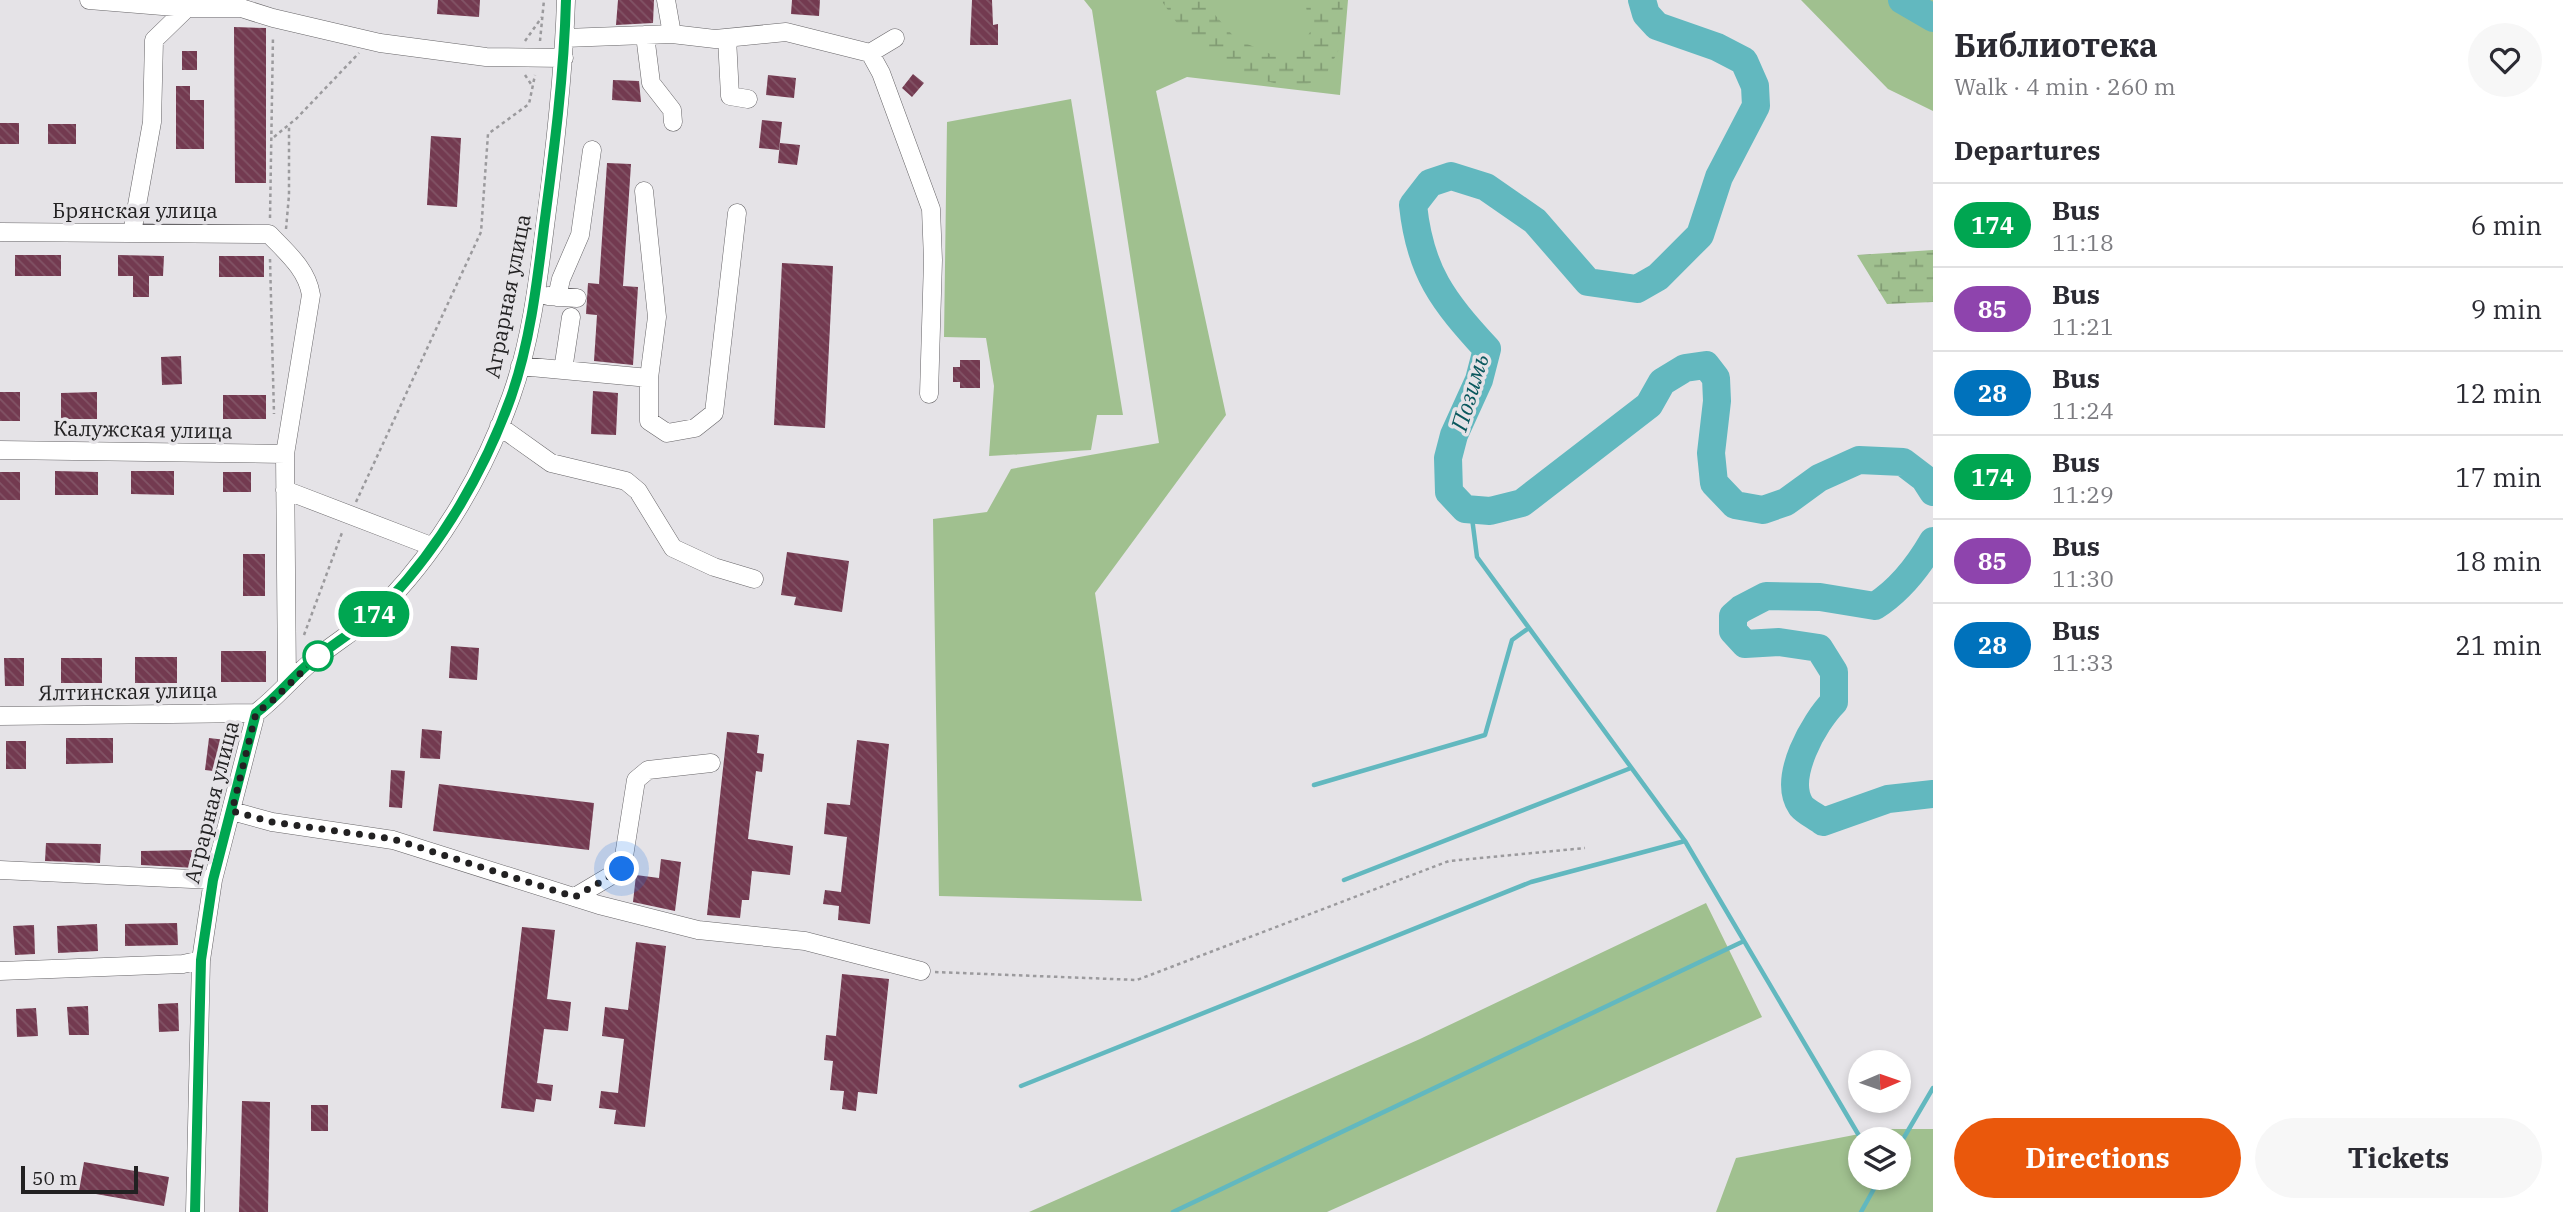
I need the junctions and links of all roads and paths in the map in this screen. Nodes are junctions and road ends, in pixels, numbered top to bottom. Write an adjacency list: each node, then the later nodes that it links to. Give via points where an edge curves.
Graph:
1 (89, 0): 6 (street)
2 (544, 0): 7 (path)
3 (566, 0): 11 (street, Аграрная улица)
4 (666, 0): 9 (street)
5 (241, 4): 6 (street); 8 (street)
6 (187, 8): 27 (street, via 154,40 152,122)
7 (542, 16): 16 (path); 17 (path)
8 (273, 18): 14 (street); 22 (path)
9 (672, 34): 10 (street); 12 (street)
10 (645, 35): 11 (street); 20 (street, via 651,83 672,110)
11 (565, 38): 18 (street, Аграрная улица)
12 (727, 38): 15 (street, via 786,32); 19 (street, via 730,96)
13 (895, 38): 15 (street)
14 (371, 41): 16 (street); 21 (path)
15 (870, 53): 37 (street, via 930,209)
16 (513, 58): 17 (street)
17 (538, 58): 18 (street); 43 (path, via 530,104 488,134 481,232)
18 (564, 58): 30 (street, Аграрная улица)
19 (748, 99)
20 (673, 122)
21 (289, 125): 22 (path); 29 (path)
22 (272, 138): 28 (path)
23 (592, 150): 31 (street, via 580,235)
24 (643, 191): 36 (street, via 657,317)
25 (737, 213): 36 (street, via 713,413 695,428 667,433 649,421)
26 (0, 232): 27 (street, Брянская улица)
27 (132, 233): 28 (street, Брянская улица)
28 (269, 234): 29 (street); 38 (path)
29 (284, 250): 41 (street, via 302,268 311,295)
30 (534, 295): 31 (street); 34 (street, Аграрная улица)
31 (557, 297): 32 (street)
32 (577, 298)
33 (571, 317): 35 (street)
34 (520, 366): 35 (street); 39 (street, Аграрная улица)
35 (563, 370): 36 (street)
36 (649, 378)
37 (929, 394)
38 (274, 426)
39 (499, 426): 44 (street, Аграрная улица, via 472,481); 45 (street, via 551,463 626,481 645,501 673,548)
40 (0, 450): 41 (street, Калужская улица)
41 (285, 454): 42 (street)
42 (285, 490): 43 (street); 47 (street)
43 (350, 515): 44 (street); 46 (path)
44 (431, 546): 47 (street, Аграрная улица, via 388,601)
45 (754, 579)
46 (302, 640)
47 (287, 684): 48 (street, Аграрная улица)
48 (256, 713): 49 (street, Ялтинская улица); 51 (street, Аграрная улица)
49 (0, 716)
50 (711, 762): 55 (street, via 648,770 636,780 622,869)
51 (232, 811): 54 (street, Аграрная улица); 55 (street, via 272,822 393,839)
52 (1585, 848): 58 (path, via 1449,861 1137,980)
53 (0, 870): 54 (street)
54 (213, 880): 56 (street, Аграрная улица)
55 (575, 897): 58 (street, via 698,930 805,941)
56 (201, 960): 57 (street); 59 (street, Аграрная улица)
57 (0, 971)
58 (921, 971)
59 (195, 1212)

